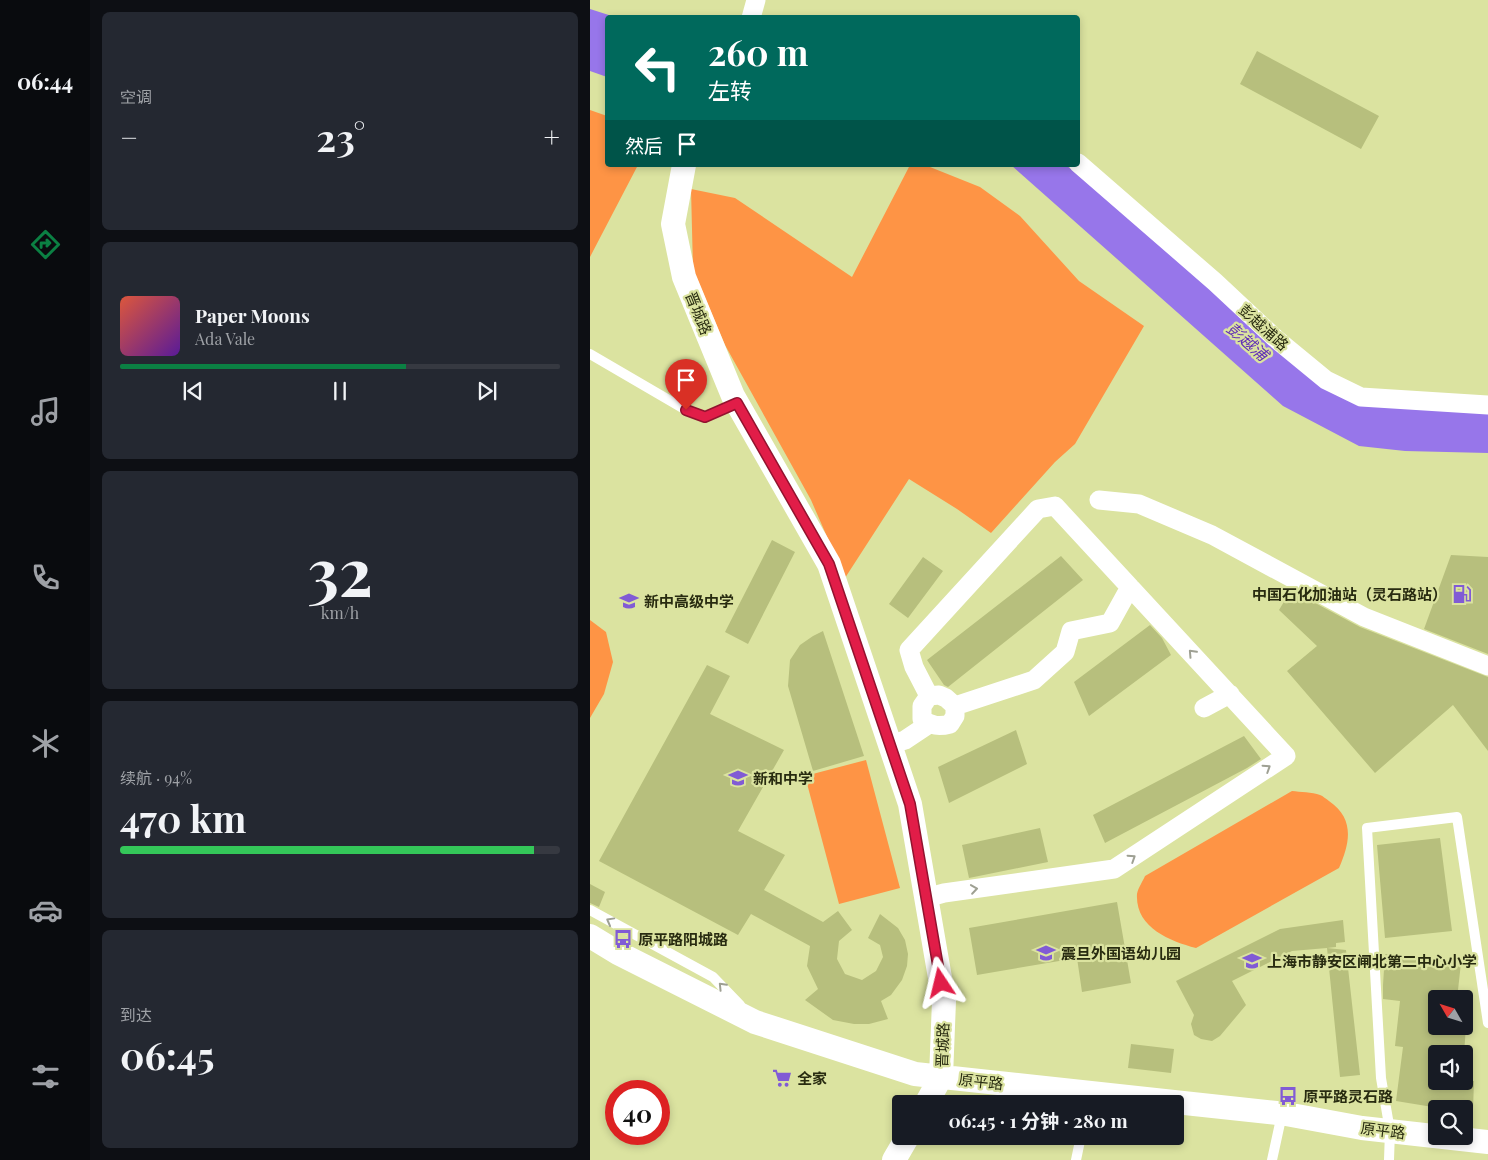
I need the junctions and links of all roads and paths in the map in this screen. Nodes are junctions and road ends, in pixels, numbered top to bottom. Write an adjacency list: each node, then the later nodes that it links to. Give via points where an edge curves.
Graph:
1 (756, 0): 2 (street)
2 (752, 15)
3 (1080, 165): 7 (street, 彭越浦路, via 1326,380 1361,397)
4 (684, 167): 6 (street, 晋城路, via 673,224 684,277)
5 (590, 354): 6 (lane, via 686,410 705,417)
6 (737, 403): 16 (street, 晋城路, via 829,564)
7 (1488, 405)
8 (1099, 500): 10 (street, via 1139,504 1212,535 1364,617)
9 (1130, 587): 11 (street, one-way to 9); 12 (street, via 1056,506 1038,509 909,650); 13 (street, via 1110,622 1071,631 1065,652 1034,680)
10 (1488, 666)
11 (1230, 694): 14 (street); 17 (street, one-way to 11, via 1058,870 1114,869 1286,756)
12 (929, 696): 13 (street, via 939,695); 15 (street, via 922,706 922,719)
13 (955, 706): 15 (street, via 955,716 950,724 939,727)
14 (1204, 708)
15 (930, 724): 16 (street, via 905,740)
16 (890, 745): 17 (street, 晋城路, via 910,804)
17 (926, 898): 22 (street, 晋城路, via 944,1000)
18 (590, 910): 20 (lane, one-way to 18, via 713,977)
19 (590, 936): 20 (street, 原平路)
20 (755, 1022): 22 (street, 原平路, via 915,1074)
21 (1488, 1023): 27 (lane, via 1457,817 1367,828 1381,1078)
22 (941, 1077): 23 (street, 晋城路); 24 (street, 原平路)
23 (931, 1095)
24 (1067, 1095)
25 (1184, 1106): 26 (street, 原平路)
26 (1282, 1114): 27 (street, 原平路); 33 (lane)
27 (1390, 1131): 28 (street, 原平路); 34 (lane)
28 (1488, 1142)
29 (903, 1145): 31 (street)
30 (1079, 1145): 32 (lane)
31 (894, 1160)
32 (1076, 1160)
33 (1272, 1160)
34 (1389, 1160)

